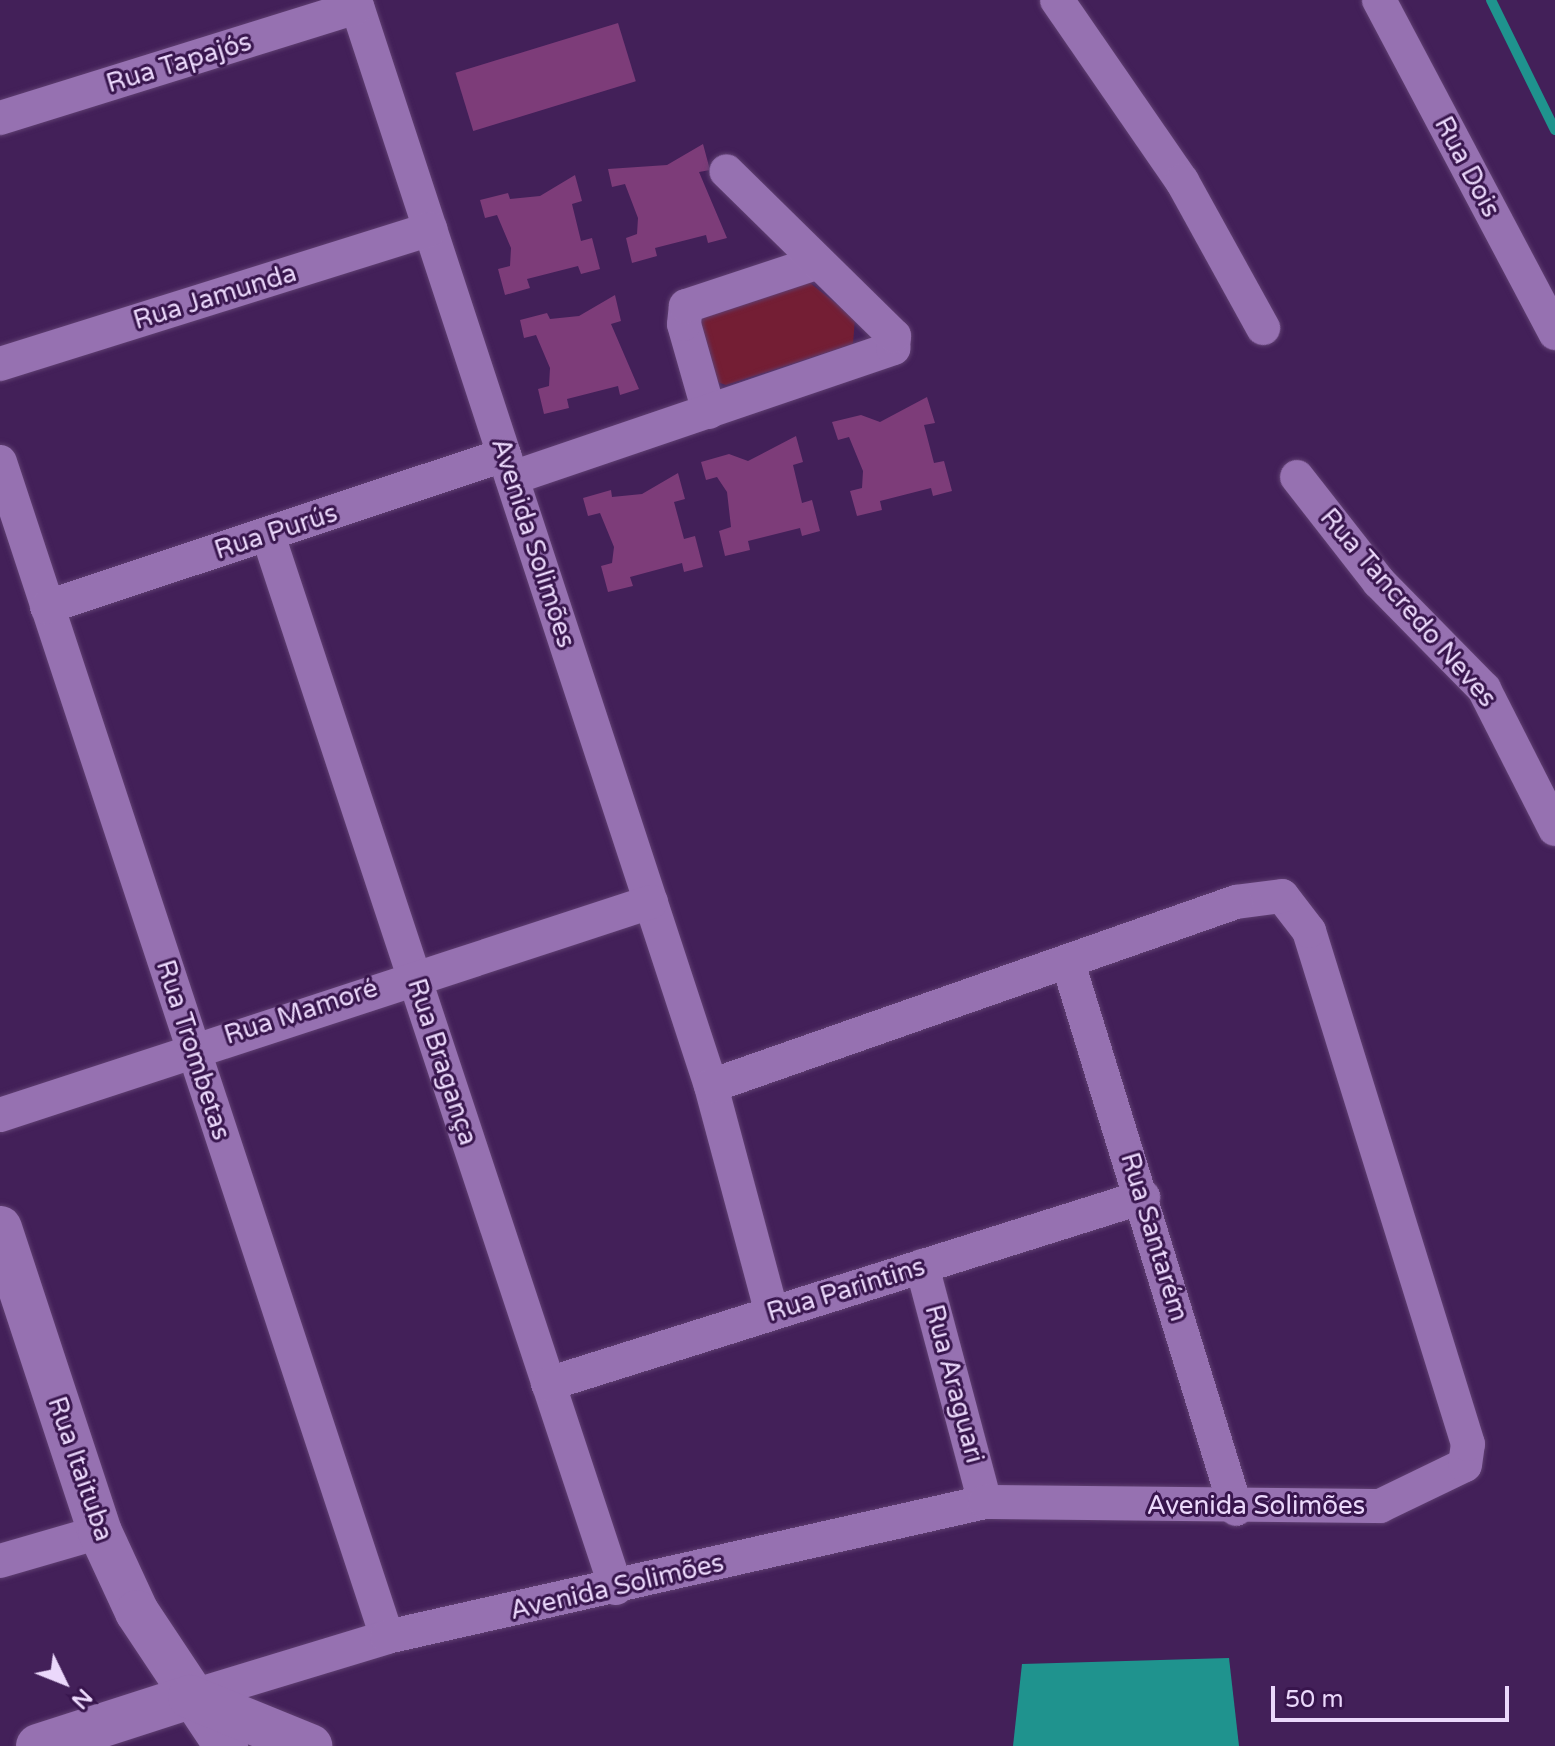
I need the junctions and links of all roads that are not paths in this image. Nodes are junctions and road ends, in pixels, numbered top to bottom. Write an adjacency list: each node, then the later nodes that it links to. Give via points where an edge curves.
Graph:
1 (1057, 0): 8 (street, via 1182,181)
2 (1379, 0): 9 (street, Rua Dois)
3 (356, 4): 4 (street, Rua Tapajós); 6 (street, Avenida Solimões)
4 (0, 118)
5 (726, 171): 7 (street)
6 (430, 229): 10 (street, Rua Jamunda); 13 (street, Avenida Solimões)
7 (816, 263): 11 (street, via 686,306 684,324); 11 (street, Rua Purús, via 894,336 893,348)
8 (1263, 328)
9 (1555, 333)
10 (0, 364)
11 (709, 412): 13 (street, Rua Purús)
12 (0, 462): 16 (street, Rua Trombetas)
13 (508, 467): 15 (street, Rua Purús); 18 (street, Avenida Solimões)
14 (1297, 477): 17 (street, Rua Tancredo Neves, via 1379,582 1484,689)
15 (268, 535): 16 (street, Rua Purús); 20 (street, Rua Bragança)
16 (47, 607): 21 (street, Rua Trombetas)
17 (1555, 829)
18 (651, 902): 20 (street, Rua Mamoré); 22 (street, Avenida Solimões)
19 (1069, 966): 22 (street, Avenida Solimões); 24 (street, Rua Santarém); 30 (street, Avenida Solimões, via 1236,902 1272,895 1294,903 1309,931 1468,1444 1465,1465 1449,1478 1380,1506)
20 (413, 976): 21 (street, Rua Mamoré); 28 (street, Rua Bragança)
21 (192, 1047): 23 (street, Rua Mamoré); 34 (street, Rua Trombetas)
22 (711, 1086): 27 (street, Avenida Solimões)
23 (0, 1115)
24 (1143, 1197): 26 (street, Rua Parintins); 30 (street, Rua Santarém)
25 (0, 1228): 31 (street, Rua Itaituba)
26 (922, 1266): 27 (street, Rua Parintins); 29 (street, Rua Araguari)
27 (772, 1313): 28 (street, Rua Parintins)
28 (548, 1384): 33 (street, Rua Bragança)
29 (985, 1502): 30 (street, Avenida Solimões); 33 (street, Avenida Solimões)
30 (1236, 1509)
31 (100, 1532): 32 (street); 35 (street, Rua Itaituba)
32 (0, 1561)
33 (616, 1588): 34 (street, Avenida Solimões)
34 (387, 1637): 35 (street, Avenida Solimões)
35 (190, 1697): 36 (street); 37 (street, Rua Itaituba); 38 (street)
36 (38, 1746)
37 (226, 1746)
38 (310, 1746)

